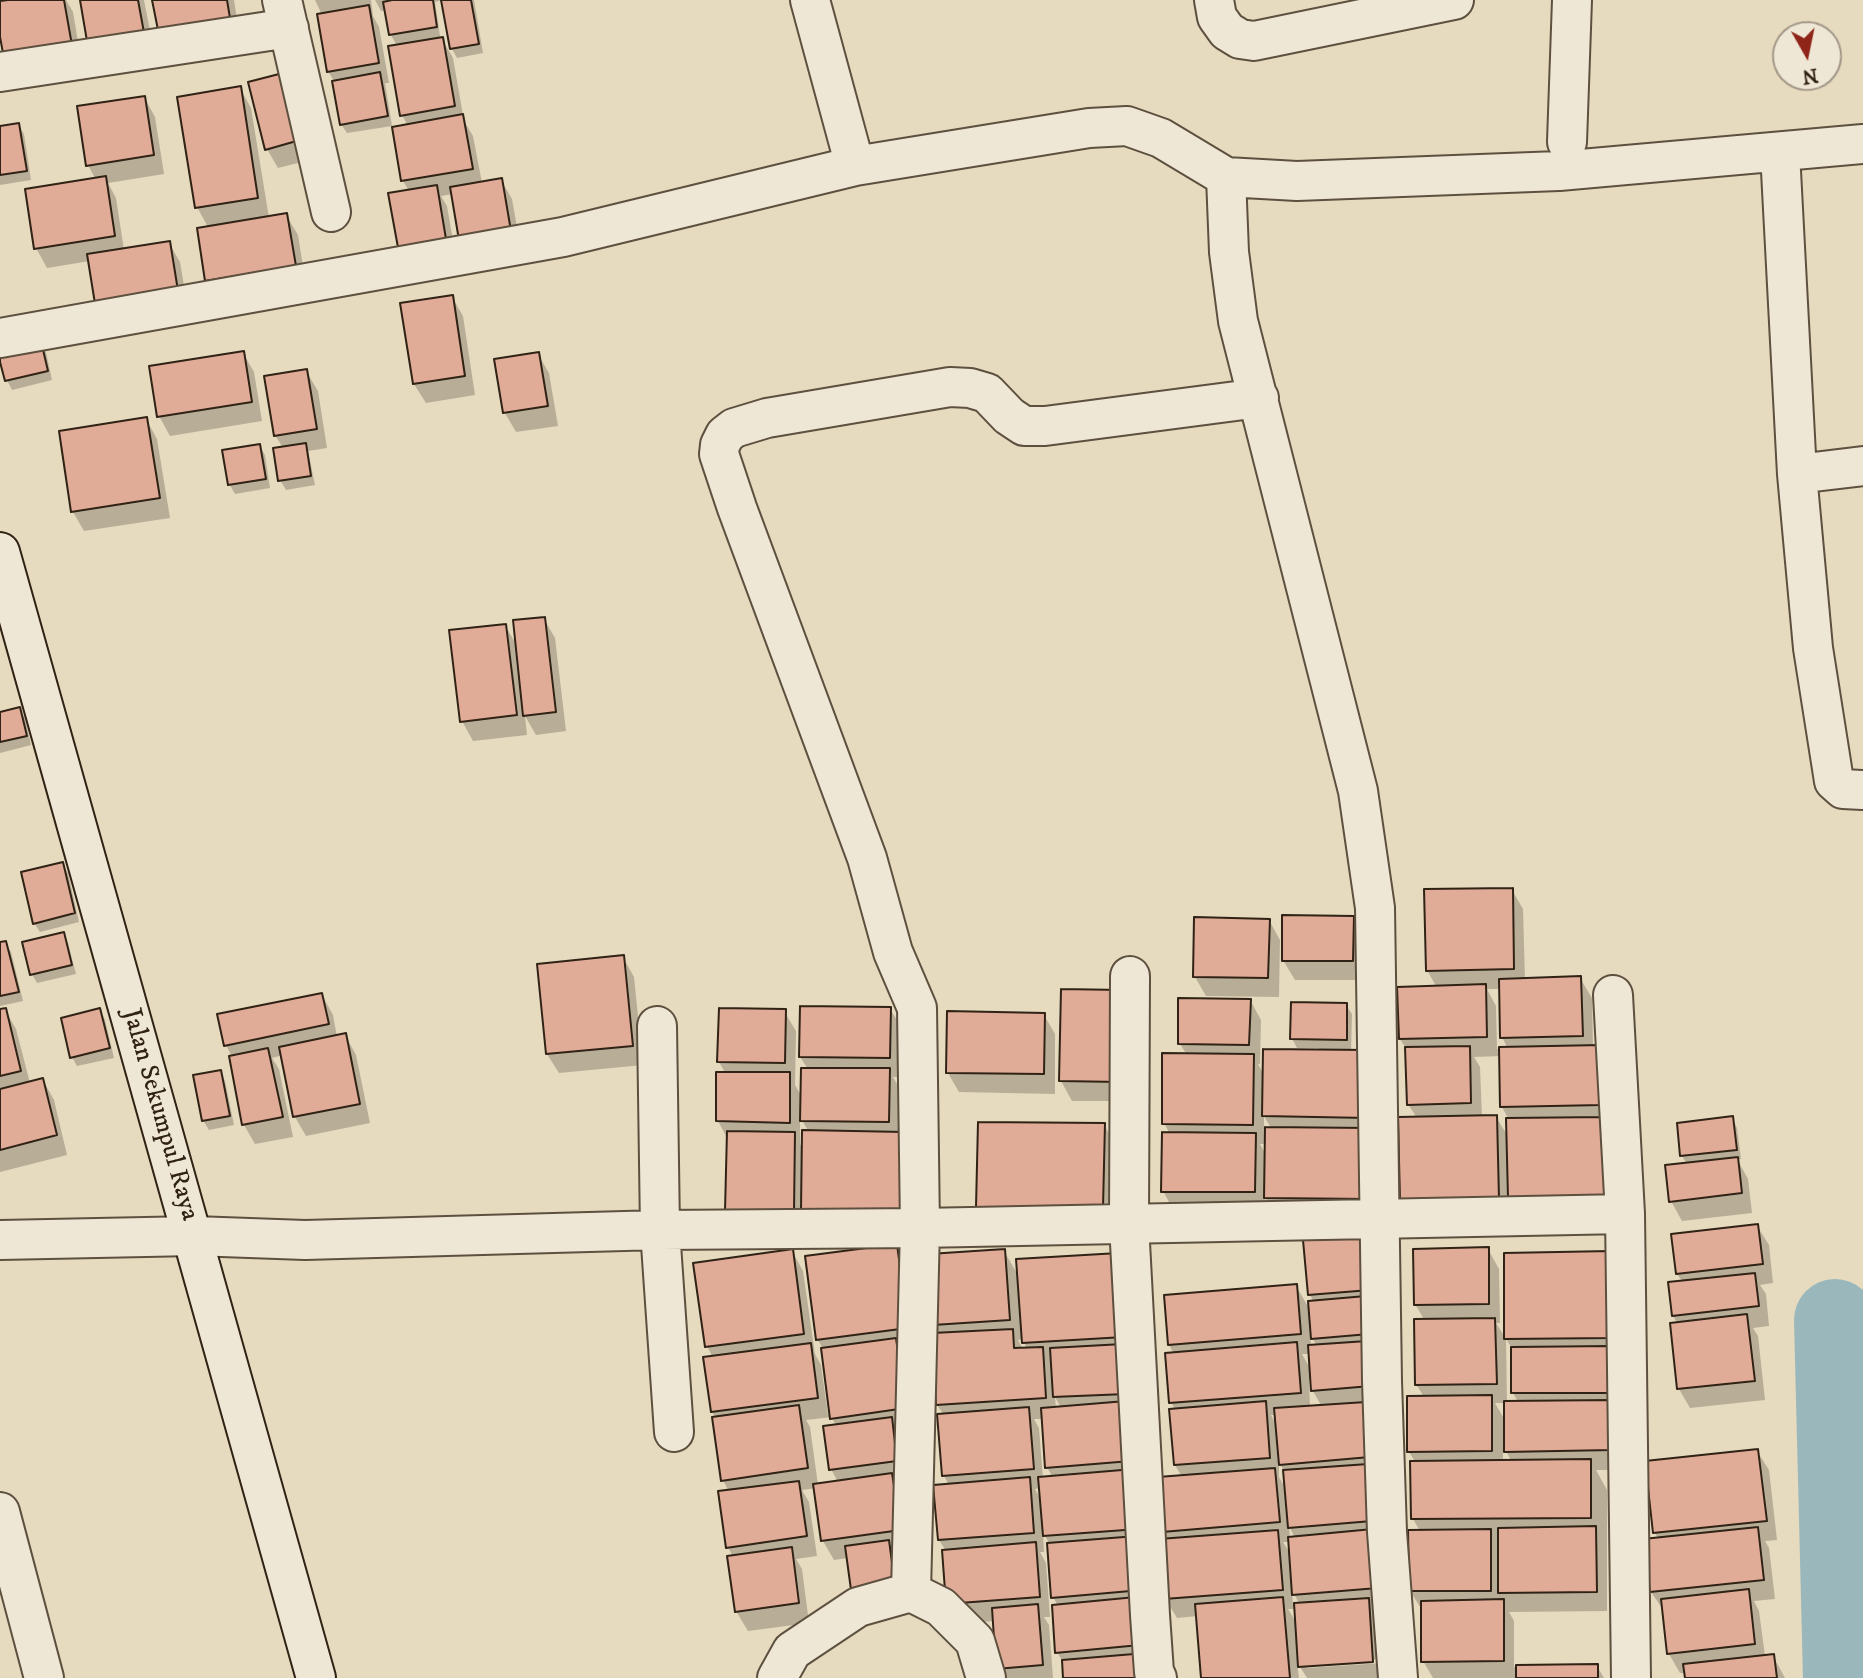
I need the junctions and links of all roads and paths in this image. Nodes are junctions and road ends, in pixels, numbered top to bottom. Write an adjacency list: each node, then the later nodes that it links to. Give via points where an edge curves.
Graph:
1 (810, 0): 10 (street)
2 (1214, 0): 3 (street, via 1217,17 1227,31 1254,41)
3 (1454, 0)
4 (1572, 0): 7 (street)
5 (286, 14): 6 (street); 12 (street)
6 (0, 72)
7 (1567, 142)
8 (1863, 144): 9 (street)
9 (1780, 152): 11 (street, via 1559,171 1297,181); 16 (street)
10 (855, 166): 11 (street, via 1089,128 1127,126 1161,138); 13 (street, via 562,237)
11 (1226, 177): 14 (street, via 1238,321)
12 (331, 212)
13 (0, 338)
14 (1259, 398): 24 (street, via 1359,791 1375,908); 26 (street, via 1024,426 988,393 950,387 767,418 734,428 720,445 737,509 867,858 892,952 917,1008)
15 (1863, 466): 16 (street)
16 (1797, 474): 19 (street, via 1813,648 1829,758 1834,781 1843,789)
17 (0, 552): 18 (street, Jalan Sekumpul Raya)
18 (12, 640): 28 (street, Jalan Sekumpul Raya)
19 (1863, 790)
20 (1130, 976): 25 (street)
21 (1613, 995): 23 (street)
22 (657, 1027): 27 (street)
23 (1625, 1214): 24 (street); 39 (street)
24 (1381, 1217): 25 (street); 38 (street, via 1387,1532)
25 (1129, 1224): 26 (street); 37 (street)
26 (920, 1228): 27 (street); 32 (street)
27 (660, 1230): 28 (street, via 305,1240); 30 (street)
28 (194, 1236): 29 (street); 34 (street, Jalan Sekumpul Raya)
29 (0, 1240)
30 (674, 1432)
31 (0, 1513): 33 (street)
32 (911, 1592): 35 (street, via 859,1607 792,1651); 36 (street, via 941,1607 975,1641)
33 (44, 1678)
34 (316, 1678)
35 (777, 1678)
36 (986, 1678)
37 (1157, 1678)
38 (1398, 1678)
39 (1631, 1678)

